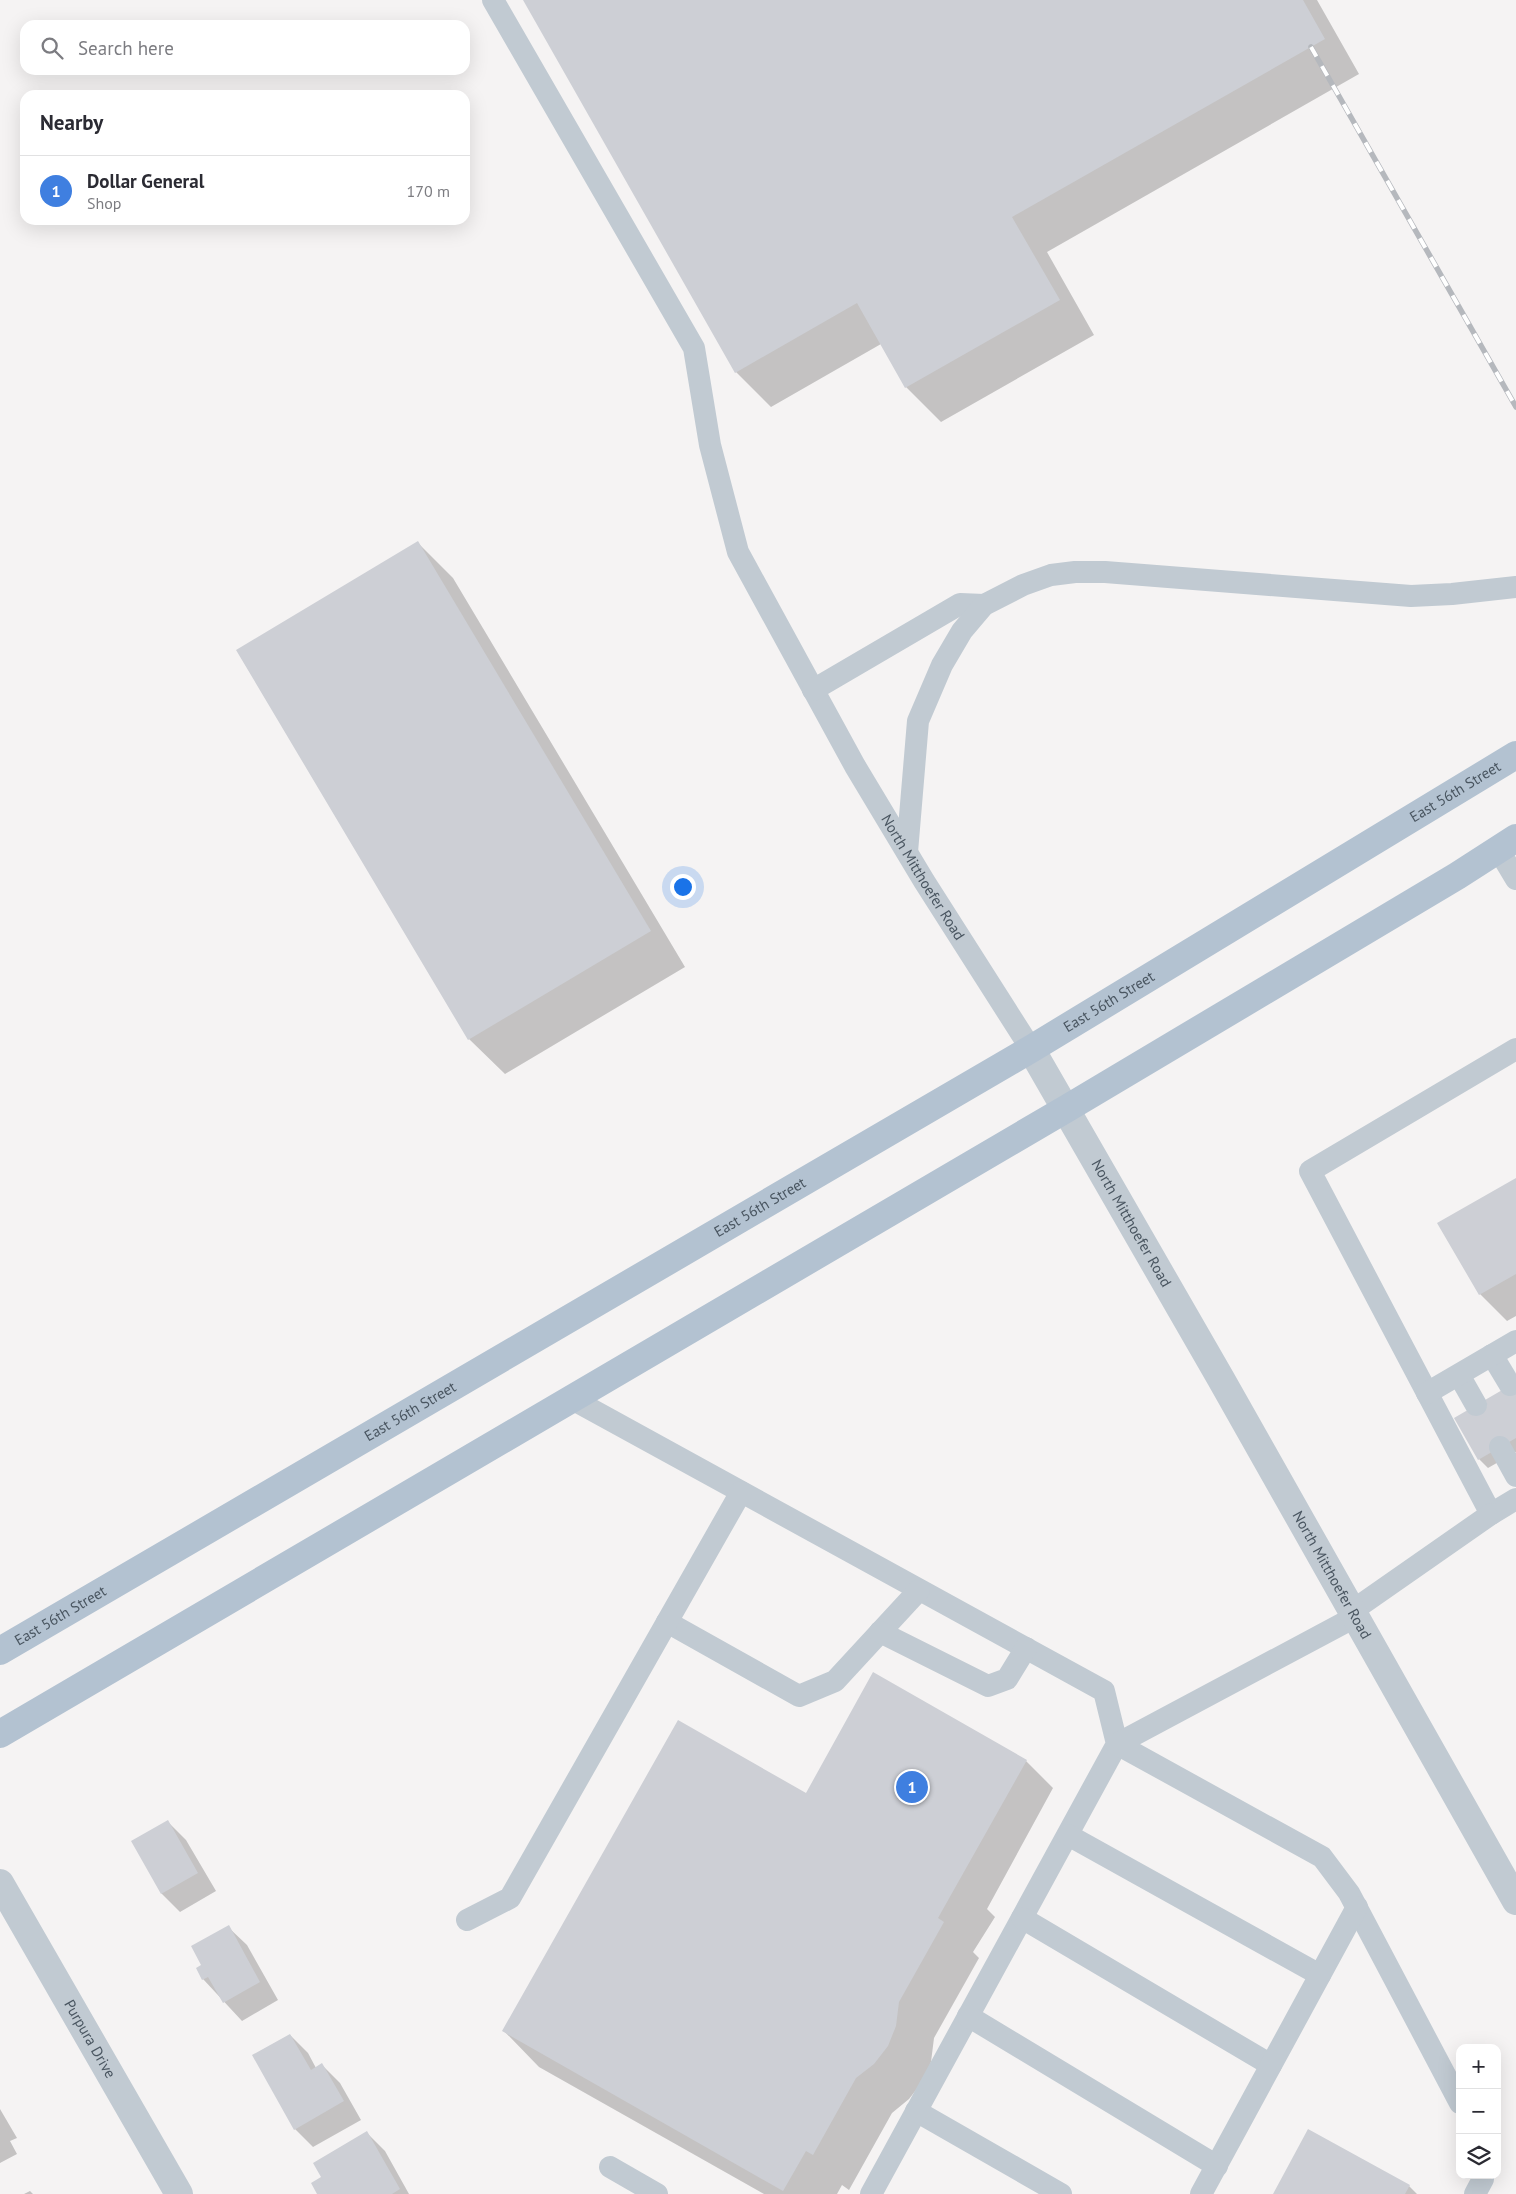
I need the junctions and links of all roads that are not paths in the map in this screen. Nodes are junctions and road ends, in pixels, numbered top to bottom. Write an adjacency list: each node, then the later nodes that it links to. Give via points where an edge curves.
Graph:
1 (493, 0): 4 (lane, North Mitthoefer Road, via 694,348 710,445 738,552)
2 (1516, 587): 3 (lane, via 1411,596 1075,572 1023,584)
3 (984, 605): 4 (lane, via 960,604); 7 (lane, via 962,631 947,657 918,721)
4 (813, 690): 7 (lane, North Mitthoefer Road)
5 (1516, 754): 9 (main road, East 56th Street)
6 (1507, 844): 8 (lane); 11 (main road)
7 (906, 852): 9 (lane, North Mitthoefer Road)
8 (1516, 879)
9 (1031, 1049): 11 (street, North Mitthoefer Road); 29 (main road, East 56th Street)
10 (1516, 1049): 16 (lane, via 1310,1171)
11 (1066, 1109): 17 (main road); 25 (street, North Mitthoefer Road)
12 (1516, 1341): 13 (lane)
13 (1492, 1356): 14 (lane); 15 (lane)
14 (1459, 1375): 16 (lane); 18 (lane)
15 (1510, 1386)
16 (1427, 1393): 23 (lane)
17 (574, 1400): 21 (lane); 30 (main road)
18 (1476, 1405)
19 (1500, 1447): 20 (lane)
20 (1516, 1476)
21 (741, 1492): 24 (lane); 26 (lane)
22 (1516, 1499): 23 (lane)
23 (1491, 1514): 25 (lane)
24 (919, 1590): 27 (lane); 28 (lane)
25 (1353, 1614): 31 (lane); 34 (street, North Mitthoefer Road)
26 (667, 1622): 27 (lane, via 799,1696 835,1681); 37 (lane, via 510,1898)
27 (880, 1632): 28 (lane, via 988,1686 1007,1679)
28 (1026, 1648): 31 (lane, via 1104,1691)
29 (0, 1651)
30 (0, 1734)
31 (1117, 1744): 32 (lane); 35 (lane, via 1322,1857)
32 (1068, 1835): 36 (lane); 38 (lane)
33 (0, 1884): 46 (street, Purpura Drive)
34 (1516, 1901)
35 (1357, 1907): 38 (lane); 41 (lane)
36 (1022, 1918): 39 (lane); 40 (lane)
37 (467, 1920)
38 (1320, 1975): 40 (lane)
39 (968, 2016): 42 (lane); 43 (lane)
40 (1271, 2066): 43 (lane)
41 (1456, 2096)
42 (916, 2110): 48 (lane); 49 (lane)
43 (1217, 2166): 50 (lane)
44 (610, 2167): 47 (lane)
45 (1483, 2179): 51 (lane)
46 (178, 2194)
47 (657, 2194)
48 (871, 2194)
49 (1061, 2194)
50 (1201, 2194)
51 (1475, 2194)

